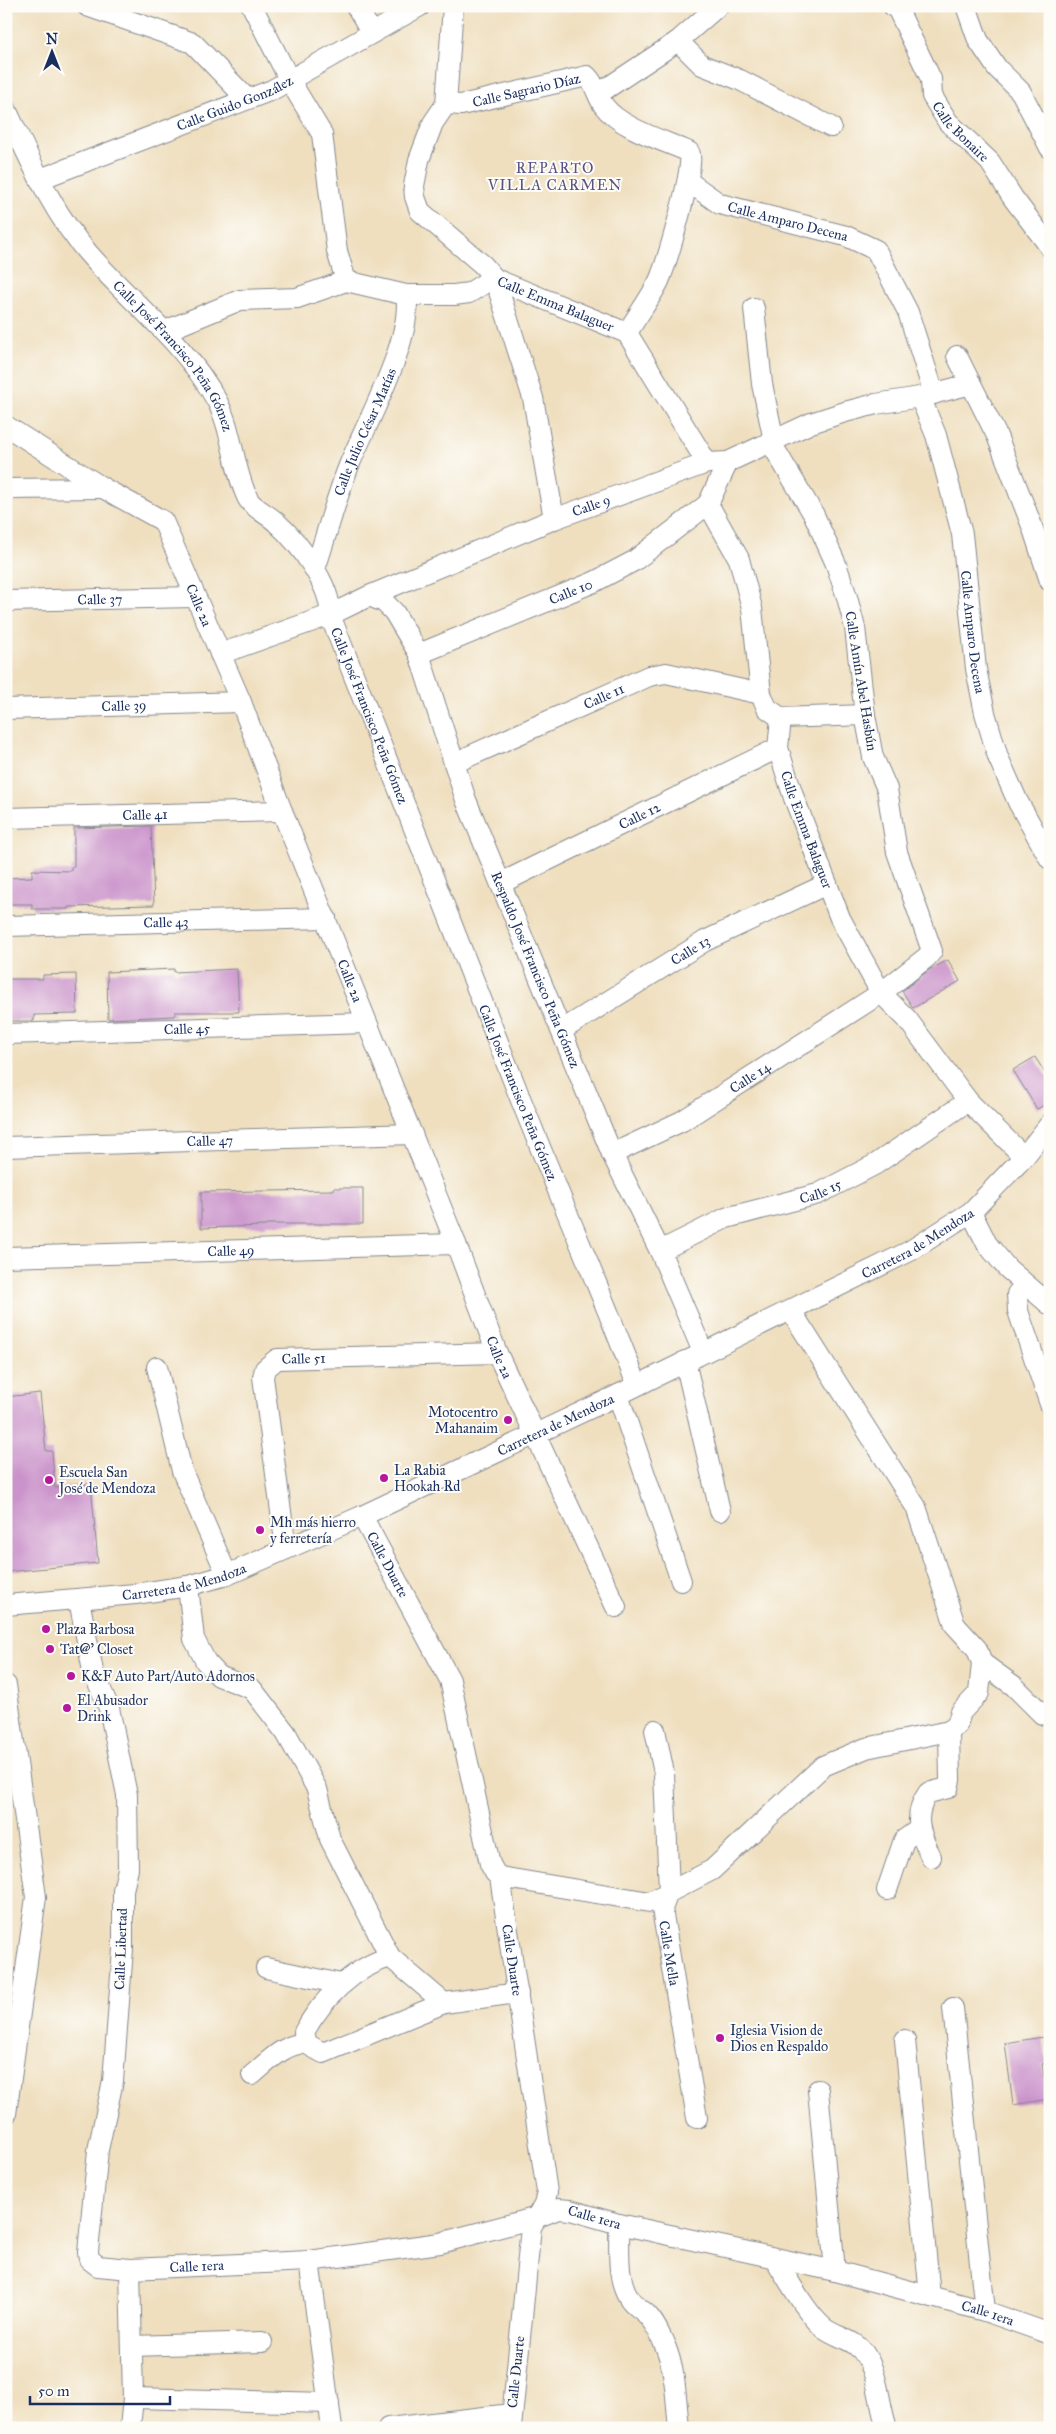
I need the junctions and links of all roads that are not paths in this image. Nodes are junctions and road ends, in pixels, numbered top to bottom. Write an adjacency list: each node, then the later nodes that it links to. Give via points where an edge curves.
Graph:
1 (87, 6): 13 (street, via 192,43)
2 (252, 6): 11 (street)
3 (356, 6): 9 (street)
4 (420, 6): 9 (street, Calle Guido González)
5 (453, 6): 14 (street)
6 (718, 6): 10 (street, Calle Sagrario Díaz)
7 (893, 6): 20 (street, Calle Bonaire, via 898,10 931,80 932,96 948,122 990,162)
8 (966, 6): 17 (street, via 978,40 997,68 1021,92)
9 (372, 33): 11 (street, Calle Guido González)
10 (678, 41): 12 (street, Calle Sagrario Díaz); 16 (street, via 702,65 740,80)
11 (290, 81): 13 (street, Calle Guido González); 22 (street, via 322,134 337,251)
12 (598, 94): 14 (street, Calle Sagrario Díaz, via 595,84 587,76 461,104); 19 (street, via 618,121 690,152)
13 (247, 99): 18 (street, Calle Guido González)
14 (446, 104): 21 (street, via 433,123 419,160 414,186 417,206 483,265)
15 (6, 109): 18 (street, Calle José Francisco Peña Gómez)
16 (831, 127)
17 (1050, 148)
18 (40, 178): 25 (street, Calle José Francisco Peña Gómez, via 62,220 89,254)
19 (689, 182): 26 (street, via 659,280); 29 (street, Calle Amparo Decena, via 720,204 846,236 876,250 908,312)
20 (1050, 247)
21 (495, 280): 23 (street, Calle Emma Balaguer, via 469,293); 26 (street, Calle Emma Balaguer); 37 (street, via 533,398)
22 (346, 281): 23 (street, Calle Emma Balaguer); 25 (street, via 297,298 240,300)
23 (406, 295): 38 (street, Calle Julio César Matías, via 406,321 390,374 349,465)
24 (754, 308): 31 (street, Calle Amín Abel Hasbún)
25 (165, 331): 38 (street, Calle José Francisco Peña Gómez, via 185,352 218,403 249,500 278,524)
26 (626, 333): 33 (street, Calle Emma Balaguer)
27 (957, 356): 28 (street)
28 (971, 384): 29 (street, Calle 9); 39 (street, via 997,436)
29 (927, 396): 31 (street, Calle 9, via 845,412); 55 (street, Calle Amparo Decena, via 962,534 976,669 985,713 998,757 1018,802)
30 (6, 426): 34 (street, Calle 2a)
31 (772, 442): 32 (street, Calle 9); 49 (street, Calle Amín Abel Hasbún, via 814,515 836,564 855,628)
32 (728, 462): 33 (street, Calle 9); 36 (street)
33 (707, 463): 37 (street, Calle 9)
34 (103, 488): 35 (street); 41 (street, Calle 2a, via 163,521)
35 (6, 490)
36 (708, 504): 45 (street, Calle 10, via 634,561 594,582); 46 (street, via 739,559 746,582 756,635)
37 (554, 518): 40 (street, Calle 9)
38 (315, 569): 43 (street, Calle José Francisco Peña Gómez, via 325,585)
39 (1050, 581)
40 (369, 596): 43 (street, Calle 9); 45 (street, Respaldo José Francisco Peña Gómez, via 384,602 394,612)
41 (194, 597): 42 (street, Calle 37); 44 (street, Calle 2a)
42 (6, 601)
43 (330, 615): 44 (street, Calle 9); 81 (street, Calle José Francisco Peña Gómez, via 513,1082)
44 (220, 654): 47 (street, Calle 2a)
45 (418, 654): 52 (street, Respaldo José Francisco Peña Gómez)
46 (761, 694): 50 (street, via 768,708); 52 (street, Calle 11, via 666,673 649,676)
47 (241, 702): 48 (street, Calle 39); 53 (street, Calle 2a)
48 (6, 709)
49 (865, 716): 50 (street); 60 (street, Calle Amín Abel Hasbún, via 873,757 887,789 898,852 932,951)
50 (781, 718): 51 (street, Calle Emma Balaguer)
51 (778, 748): 56 (street, Calle 12); 57 (street, Calle Emma Balaguer)
52 (454, 763): 56 (street, Respaldo José Francisco Peña Gómez)
53 (282, 812): 54 (street, Calle 41); 58 (street, Calle 2a)
54 (6, 818)
55 (1050, 859)
56 (501, 883): 62 (street, Respaldo José Francisco Peña Gómez)
57 (827, 884): 60 (street, Calle Emma Balaguer, via 840,918); 62 (street, Calle 13, via 704,941)
58 (326, 918): 59 (street, Calle 43); 61 (street, Calle 2a)
59 (6, 926)
60 (881, 993): 64 (street, Calle Emma Balaguer, via 907,1019); 68 (street, Calle 14, via 682,1121)
61 (367, 1023): 63 (street, Calle 45); 66 (street, Calle 2a)
62 (562, 1030): 68 (street, Respaldo José Francisco Peña Gómez)
63 (6, 1034)
64 (968, 1101): 69 (street, Calle Emma Balaguer); 72 (street, Calle 15, via 876,1164 818,1194 726,1218)
65 (1050, 1124): 69 (street, Carretera de Mendoza)
66 (412, 1134): 67 (street, Calle 47); 71 (street, Calle 2a)
67 (6, 1146)
68 (612, 1154): 72 (street, Respaldo José Francisco Peña Gómez)
69 (1024, 1157): 70 (street, Carretera de Mendoza)
70 (971, 1212): 74 (street, via 987,1244); 76 (street, Carretera de Mendoza, via 910,1251)
71 (456, 1244): 73 (street, Calle 49); 78 (street, Calle 2a)
72 (660, 1251): 77 (street, Respaldo José Francisco Peña Gómez)
73 (6, 1257)
74 (1025, 1285): 75 (street); 83 (street, via 1017,1294 1018,1311)
75 (1050, 1305)
76 (791, 1311): 77 (street, Carretera de Mendoza); 94 (street, via 916,1507 955,1625 977,1649)
77 (703, 1352): 79 (street, Carretera de Mendoza)
78 (497, 1353): 84 (street, Calle 2a); 87 (street, Calle 51, via 277,1359 270,1364 263,1377)
79 (685, 1361): 81 (street, Carretera de Mendoza); 85 (street)
80 (157, 1367): 88 (street, via 182,1471)
81 (637, 1385): 82 (street, Carretera de Mendoza)
82 (618, 1395): 84 (street, Carretera de Mendoza); 89 (street)
83 (1050, 1404)
84 (535, 1434): 86 (street, Carretera de Mendoza); 93 (street, Calle 2a)
85 (720, 1511)
86 (362, 1516): 87 (street, Carretera de Mendoza); 101 (street, Calle Duarte, via 450,1680 490,1864)
87 (286, 1549): 88 (street, Carretera de Mendoza)
88 (226, 1575): 90 (street, Carretera de Mendoza)
89 (682, 1581)
90 (188, 1586): 91 (street, Carretera de Mendoza); 104 (street, via 194,1640 206,1662 219,1676 252,1689 286,1733 317,1789 330,1839)
91 (79, 1600): 92 (street, Carretera de Mendoza); 121 (street, Calle Libertad, via 93,1671 109,1708 127,1795 128,1869 123,1890 113,2081 98,2150 88,2252 89,2259 98,2266)
92 (6, 1605)
93 (616, 1607)
94 (982, 1663): 96 (street, via 1014,1686); 98 (street, via 979,1693 961,1712 957,1725)
95 (6, 1685): 113 (street, via 36,1898)
96 (1047, 1720)
97 (655, 1730): 102 (street, Calle Mella, via 664,1773)
98 (948, 1730): 99 (street, via 948,1788 928,1793 922,1802); 102 (street, via 866,1748 823,1766 712,1870)
99 (918, 1830): 100 (street); 103 (street, via 904,1840)
100 (931, 1858)
101 (500, 1877): 102 (street, via 650,1902); 107 (street, Calle Duarte)
102 (669, 1890): 116 (street, Calle Mella, via 662,1909)
103 (887, 1890)
104 (390, 1957): 106 (street, via 363,1968); 108 (street)
105 (266, 1968): 106 (street)
106 (342, 1984): 111 (street, via 304,2032)
107 (518, 1993): 108 (street); 117 (street, Calle Duarte, via 547,2192)
108 (444, 2003): 111 (street, via 323,2053)
109 (953, 2008): 124 (street)
110 (905, 2040): 123 (street)
111 (307, 2044): 112 (street, via 287,2047)
112 (252, 2075)
113 (7, 2090): 115 (street)
114 (818, 2090): 122 (street)
115 (6, 2114)
116 (696, 2118)
117 (538, 2217): 118 (street, Calle 1era, via 558,2209 570,2210); 120 (street, Calle 1era, via 440,2243); 130 (street, Calle Duarte, via 531,2227)
118 (619, 2224): 119 (street, Calle 1era); 134 (street, via 622,2284 628,2297 655,2326 672,2363)
119 (775, 2258): 122 (street, Calle 1era); 135 (street, via 802,2301 824,2328 858,2346 867,2357)
120 (309, 2261): 121 (street, Calle 1era); 129 (street)
121 (130, 2269): 127 (street)
122 (834, 2271): 123 (street, Calle 1era)
123 (930, 2296): 124 (street, Calle 1era)
124 (985, 2311): 125 (street, Calle 1era)
125 (1050, 2334)
126 (262, 2342): 127 (street)
127 (132, 2346): 128 (street)
128 (134, 2398): 129 (street); 131 (street)
129 (329, 2403): 132 (street)
130 (511, 2421): 133 (street)
131 (130, 2428)
132 (332, 2428)
133 (388, 2428)
134 (679, 2428)
135 (888, 2428)

